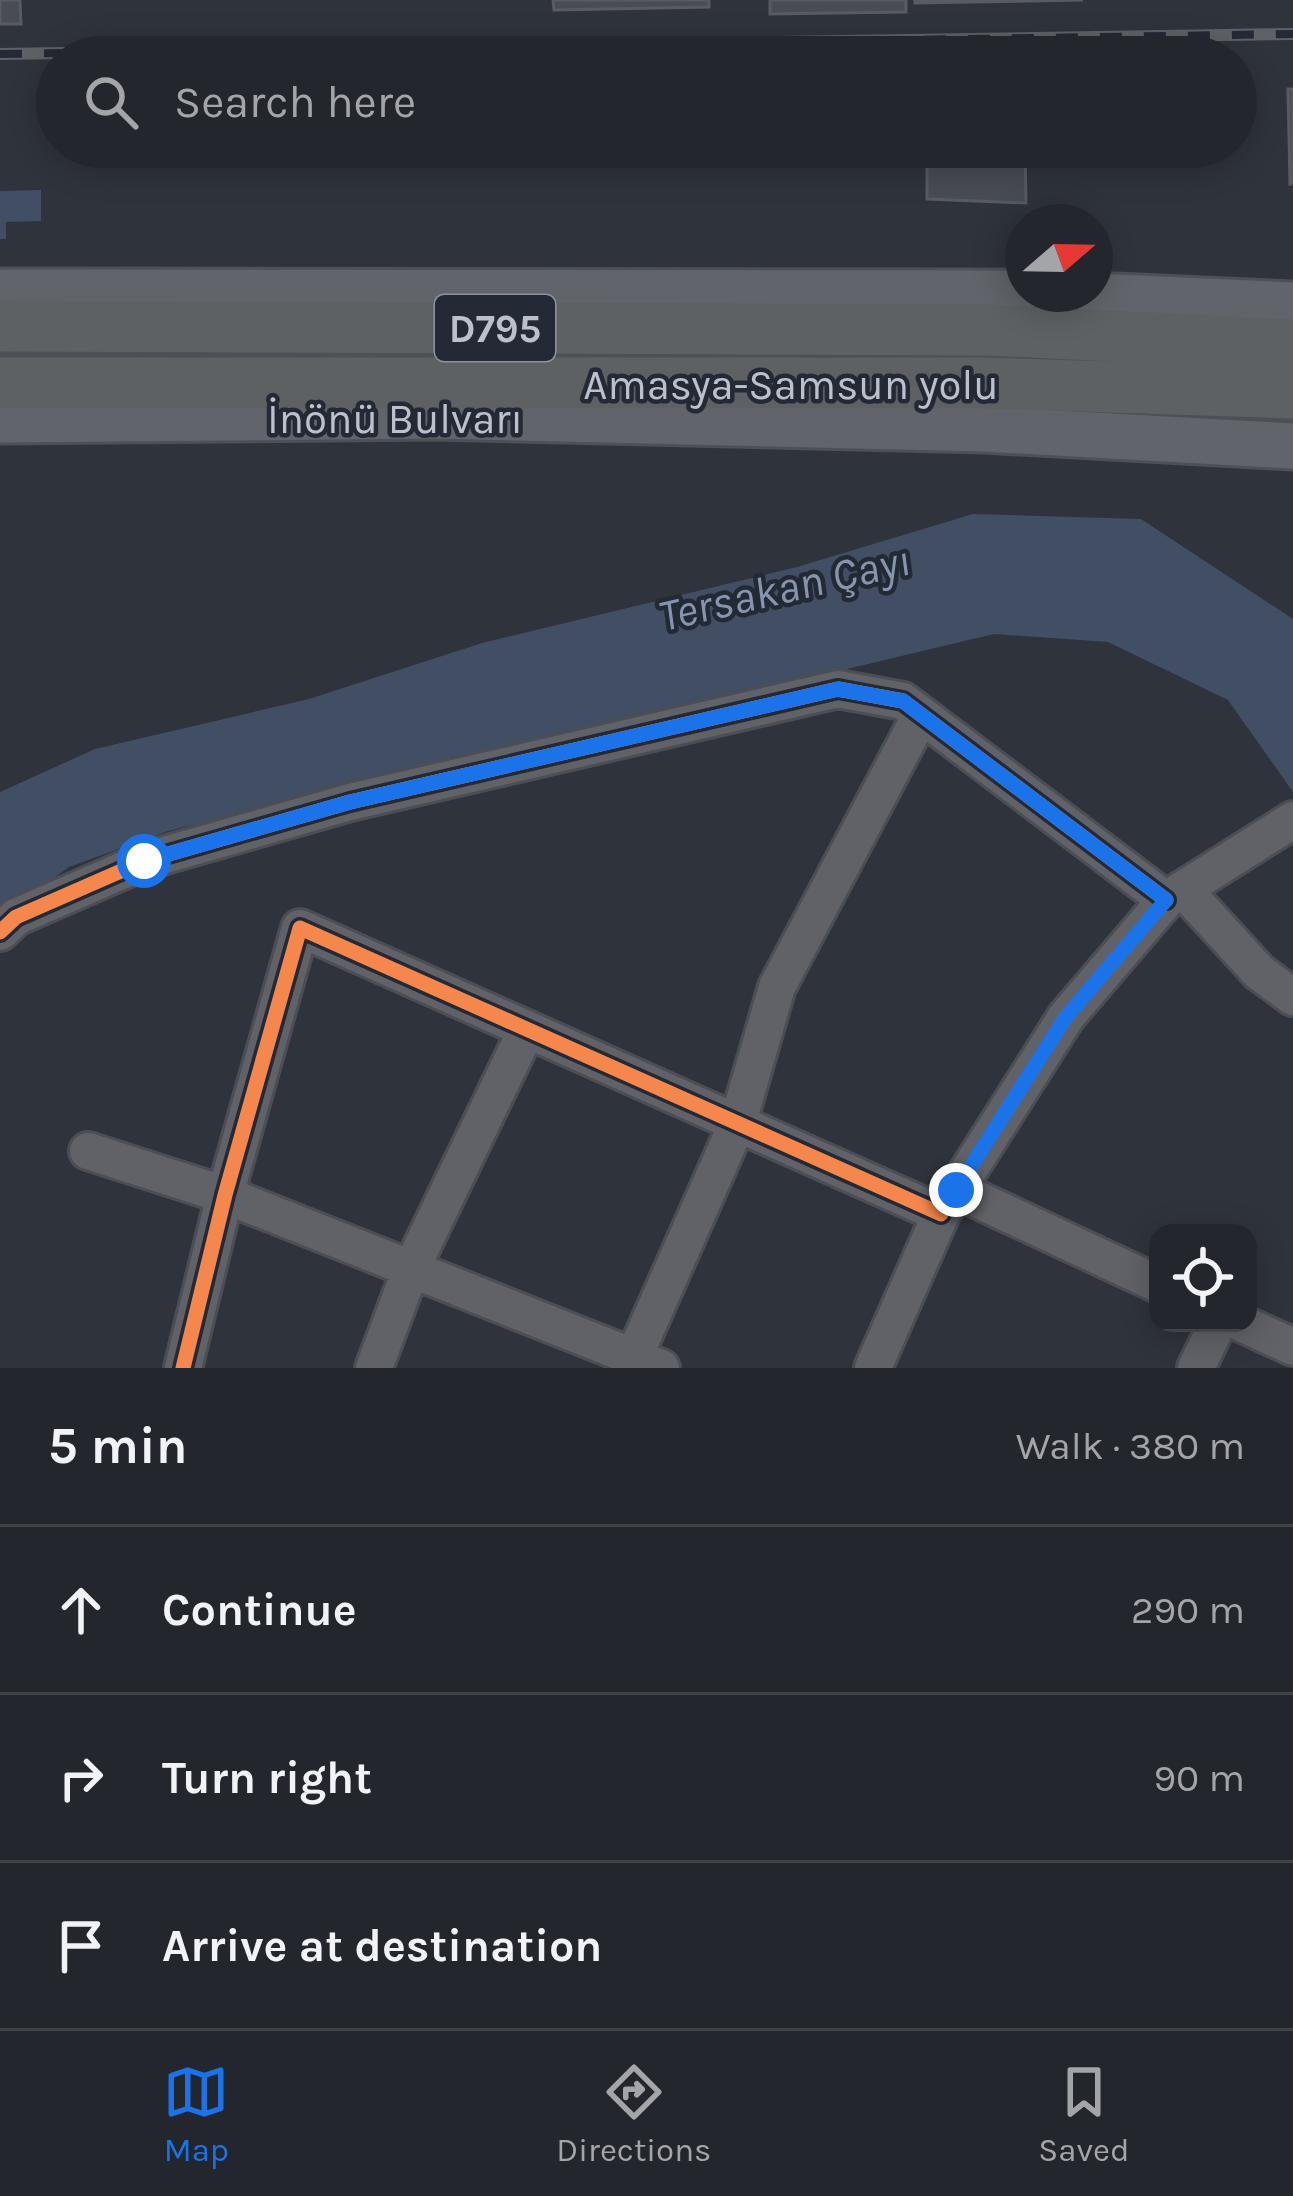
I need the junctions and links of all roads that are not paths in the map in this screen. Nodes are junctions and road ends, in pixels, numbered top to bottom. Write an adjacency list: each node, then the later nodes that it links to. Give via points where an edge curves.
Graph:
1 (0, 292): 4 (main road)
2 (1113, 297): 3 (main road)
3 (1293, 304)
4 (1005, 311)
5 (1005, 311): 7 (highway, Amasya-Samsun yolu / D795)
6 (1014, 312): 8 (highway, Amasya-Samsun yolu / D795)
7 (0, 326)
8 (1293, 345)
9 (0, 383): 10 (highway, Amasya-Samsun yolu / D795, via 983,383)
10 (1293, 393)
11 (0, 420): 12 (main road, İnönü Bulvarı, via 435,416 982,429)
12 (1293, 446)
13 (921, 715): 15 (street); 16 (street, via 903,701 838,689 350,802 144,861 16,917); 19 (street, via 777,987)
14 (1292, 820): 15 (street)
15 (1174, 895): 17 (street); 22 (street, via 1066,1017)
16 (0, 932)
17 (1293, 997)
18 (527, 1029): 19 (street); 21 (street, via 300,928); 23 (street)
19 (738, 1122): 22 (street); 28 (street)
20 (88, 1151): 21 (street)
21 (225, 1195): 23 (street); 29 (street)
22 (948, 1202): 24 (street); 31 (street)
23 (411, 1269): 28 (street); 30 (street)
24 (1149, 1280)
25 (1257, 1330): 27 (street)
26 (1214, 1332): 32 (street)
27 (1293, 1347)
28 (641, 1364)
29 (183, 1368)
30 (374, 1368)
31 (873, 1368)
32 (1196, 1368)

